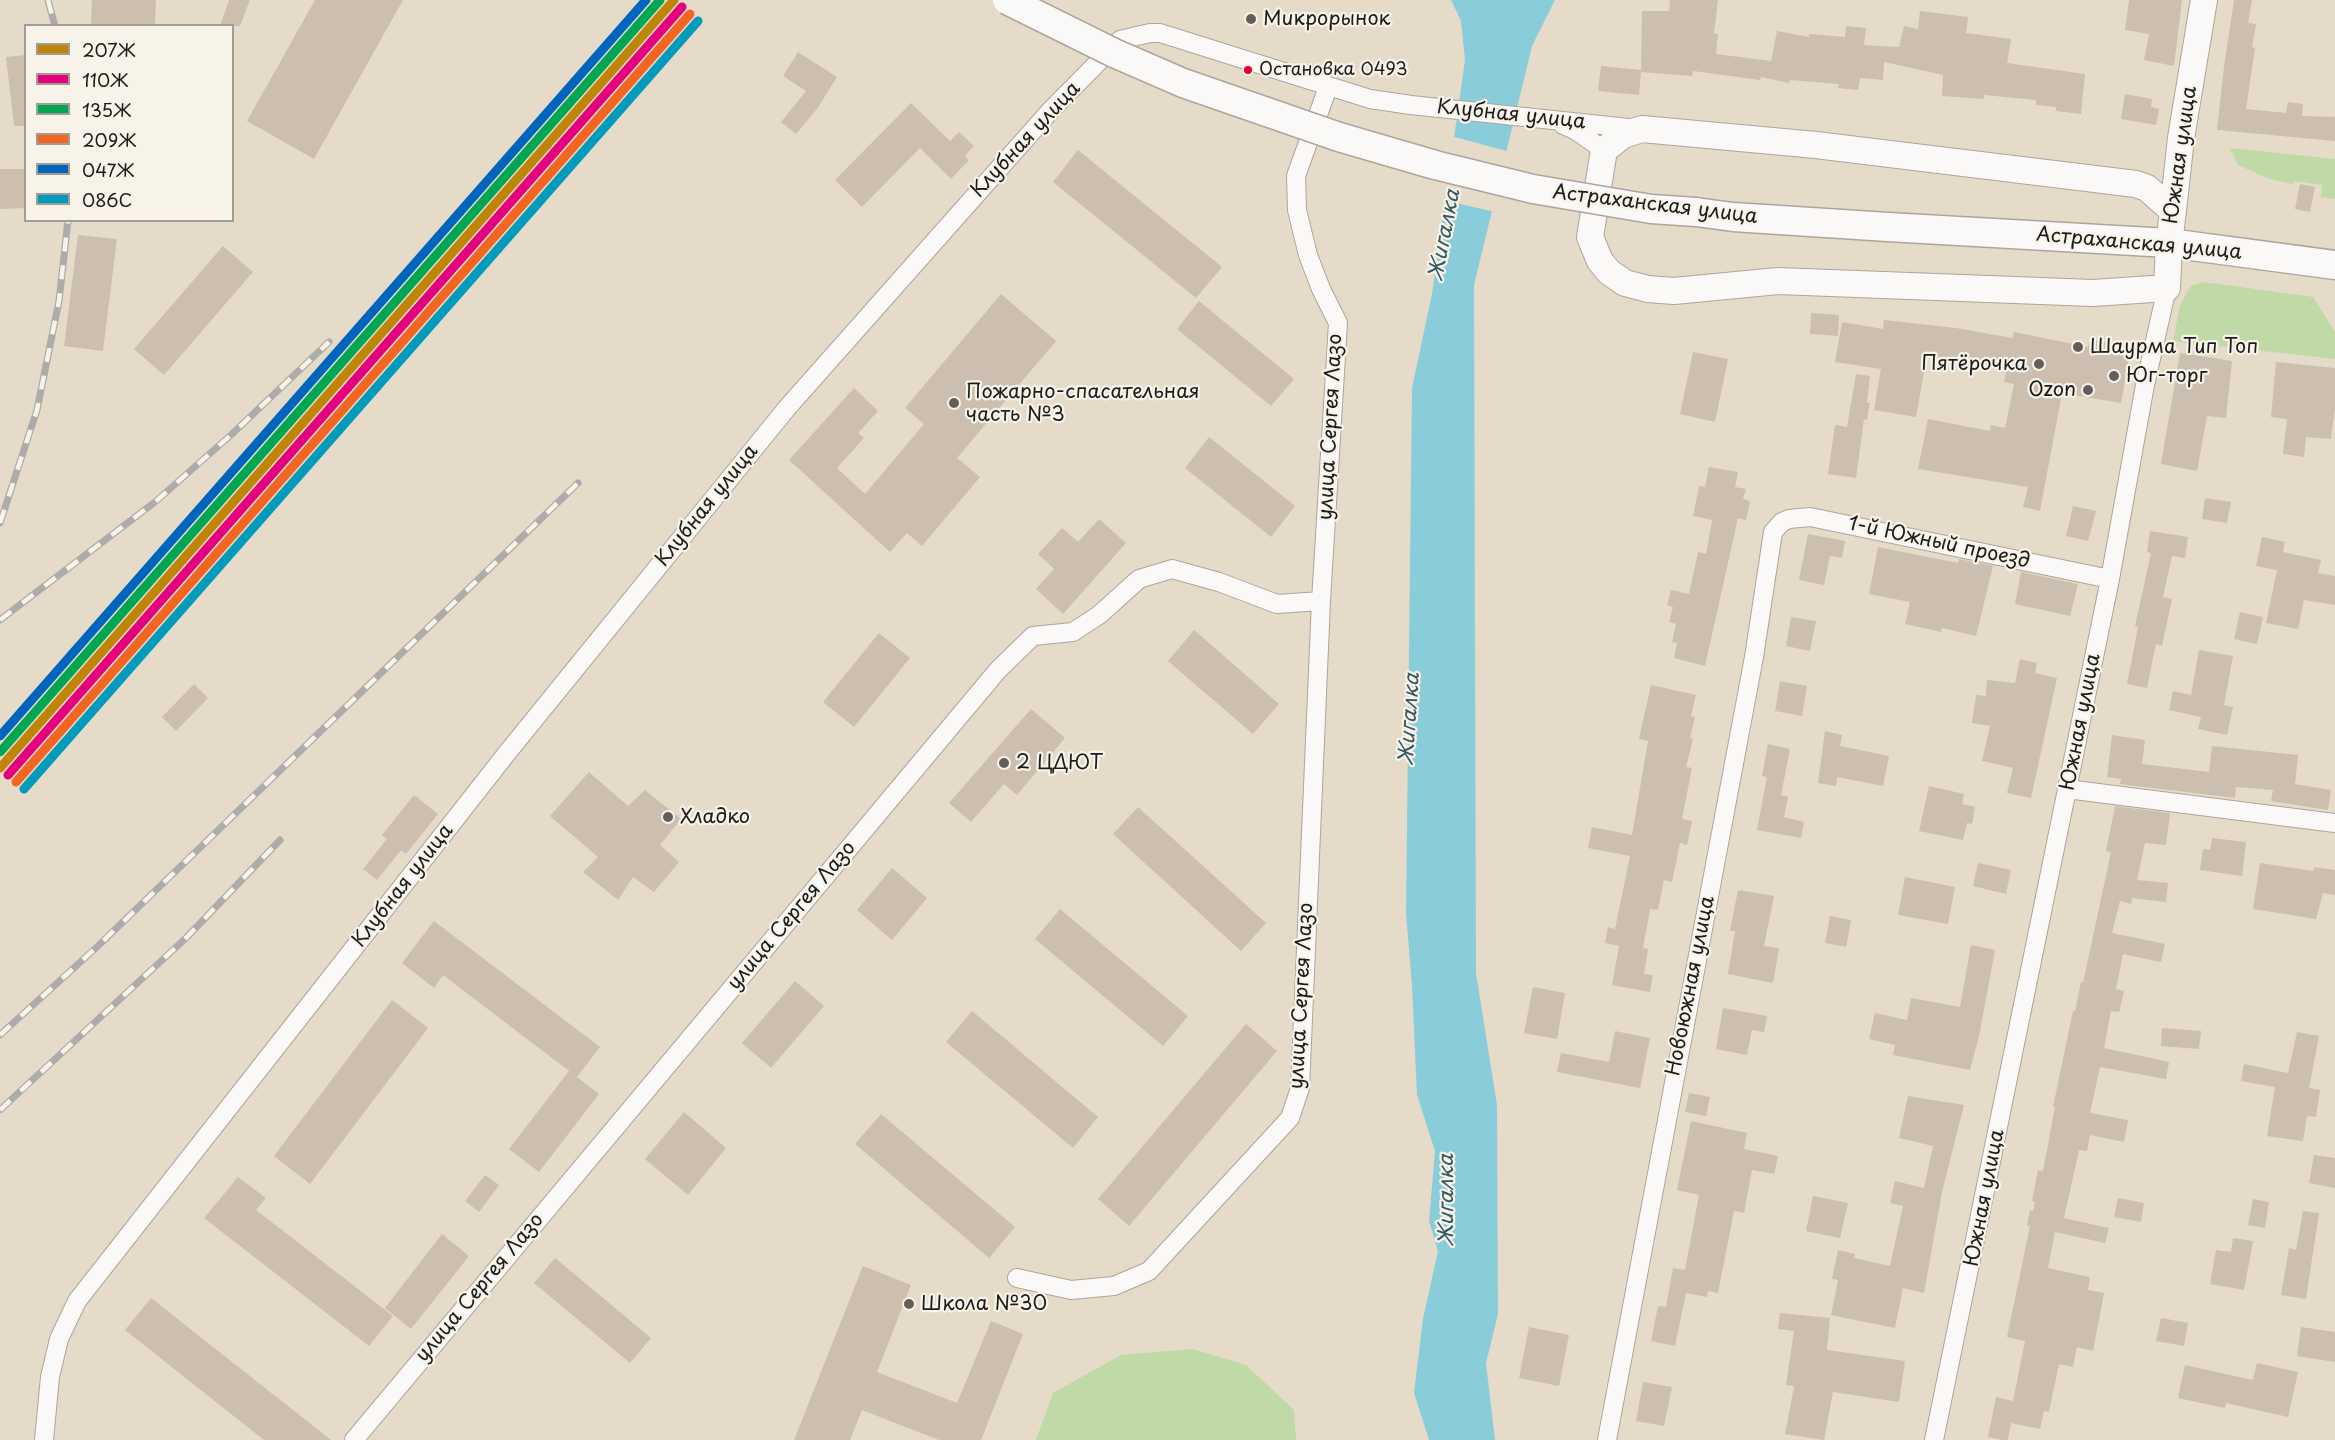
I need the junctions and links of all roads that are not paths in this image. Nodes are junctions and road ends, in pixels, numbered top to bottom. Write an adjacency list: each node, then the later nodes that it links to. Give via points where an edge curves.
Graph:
1 (1007, 0): 8 (main road, Астраханская улица, bridge, via 1183,83 1339,137 1533,189 1733,217)
2 (2204, 0): 7 (street, Южная улица)
3 (1328, 87): 4 (street, Клубная улица, via 1370,99); 13 (street, улица Сергея Лазо, via 1296,176 1297,210 1308,255 1338,323); 17 (street, Клубная улица, via 1150,33 1120,40 1051,110 787,408 507,753 77,1301 59,1339 50,1377)
4 (1544, 119): 5 (street, Клубная улица); 6 (street, via 1575,130)
5 (1642, 129): 6 (street, via 1623,135); 7 (street, via 1816,145 2136,184 2147,188)
6 (1604, 150): 10 (street, via 1590,237 1609,272 1625,283 1648,289 1674,291 1778,281 2093,293)
7 (2173, 211): 8 (street, Южная улица)
8 (2169, 243): 9 (main road, Астраханская улица); 10 (street, Южная улица)
9 (2335, 265)
10 (2167, 288): 12 (street, Южная улица)
11 (1773, 532): 12 (street, 1-й Южный проезд, via 1789,519 1810,517); 19 (street, Новоюжная улица, via 1754,657)
12 (2110, 579): 14 (street, Южная улица)
13 (1321, 601): 16 (street, улица Сергея Лазо, via 1300,1088 1290,1118 1149,1271 1114,1286 1071,1290); 18 (street, улица Сергея Лазо, via 1277,604 1172,569 1139,579 1099,615 1073,632 1033,636 998,670)
14 (2067, 789): 15 (street); 20 (street, Южная улица)
15 (2335, 823)
16 (1017, 1278)
17 (44, 1440)
18 (354, 1440)
19 (1607, 1440)
20 (1934, 1440)

